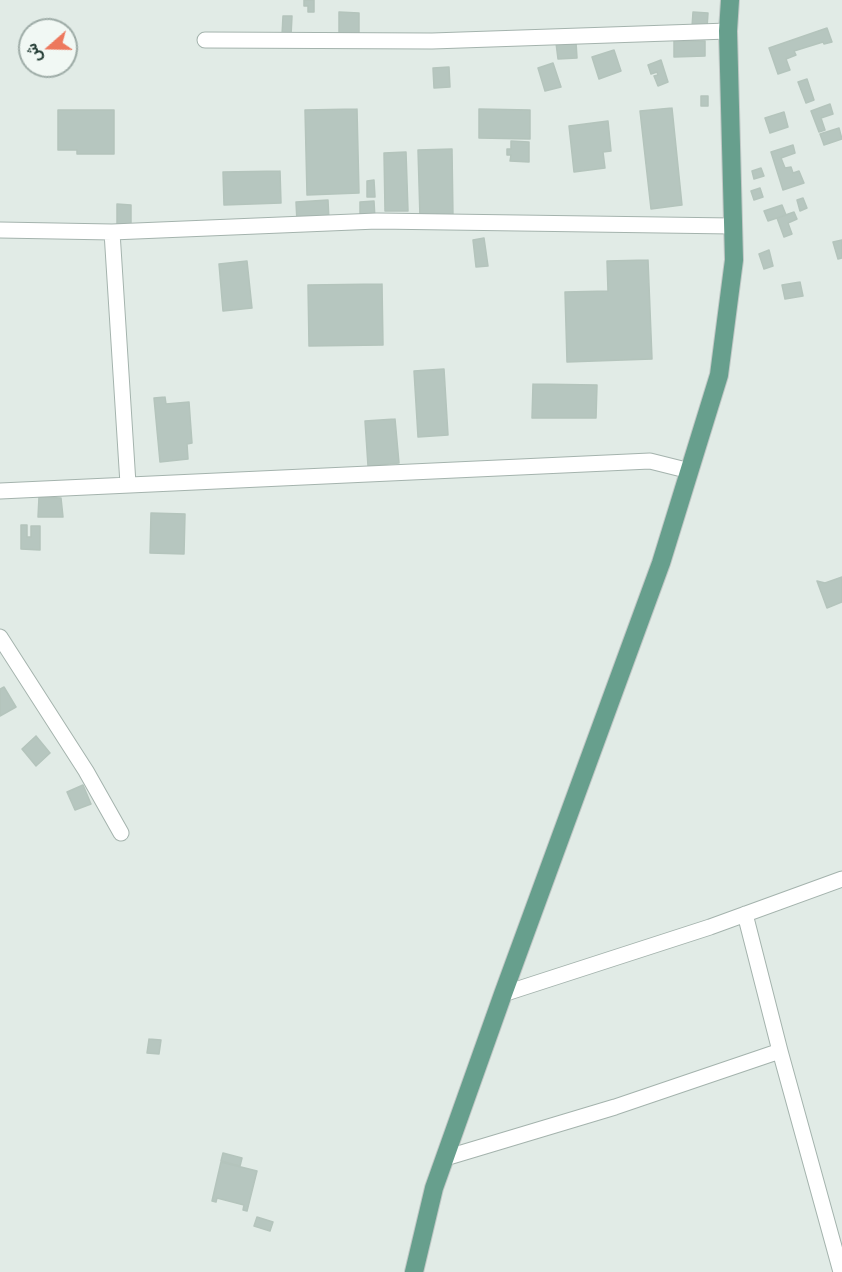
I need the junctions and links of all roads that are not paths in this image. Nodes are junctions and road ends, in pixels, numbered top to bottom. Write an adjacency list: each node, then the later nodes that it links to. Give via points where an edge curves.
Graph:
1 (730, 0): 2 (main road)
2 (729, 31): 3 (street, via 432,41); 4 (main road)
3 (205, 40)
4 (732, 226): 6 (street, via 378,221); 7 (main road, via 734,260 719,375)
5 (0, 230): 6 (street)
6 (112, 232): 8 (street)
7 (690, 471): 8 (street, via 650,461); 14 (main road, via 661,563)
8 (128, 484): 9 (street)
9 (0, 491)
10 (0, 637): 11 (street)
11 (121, 833)
12 (842, 879): 13 (street)
13 (745, 914): 14 (street); 15 (street)
14 (503, 994): 16 (main road)
15 (780, 1051): 16 (street, via 615,1107); 18 (street)
16 (445, 1158): 17 (main road)
17 (414, 1272)
18 (841, 1272)

